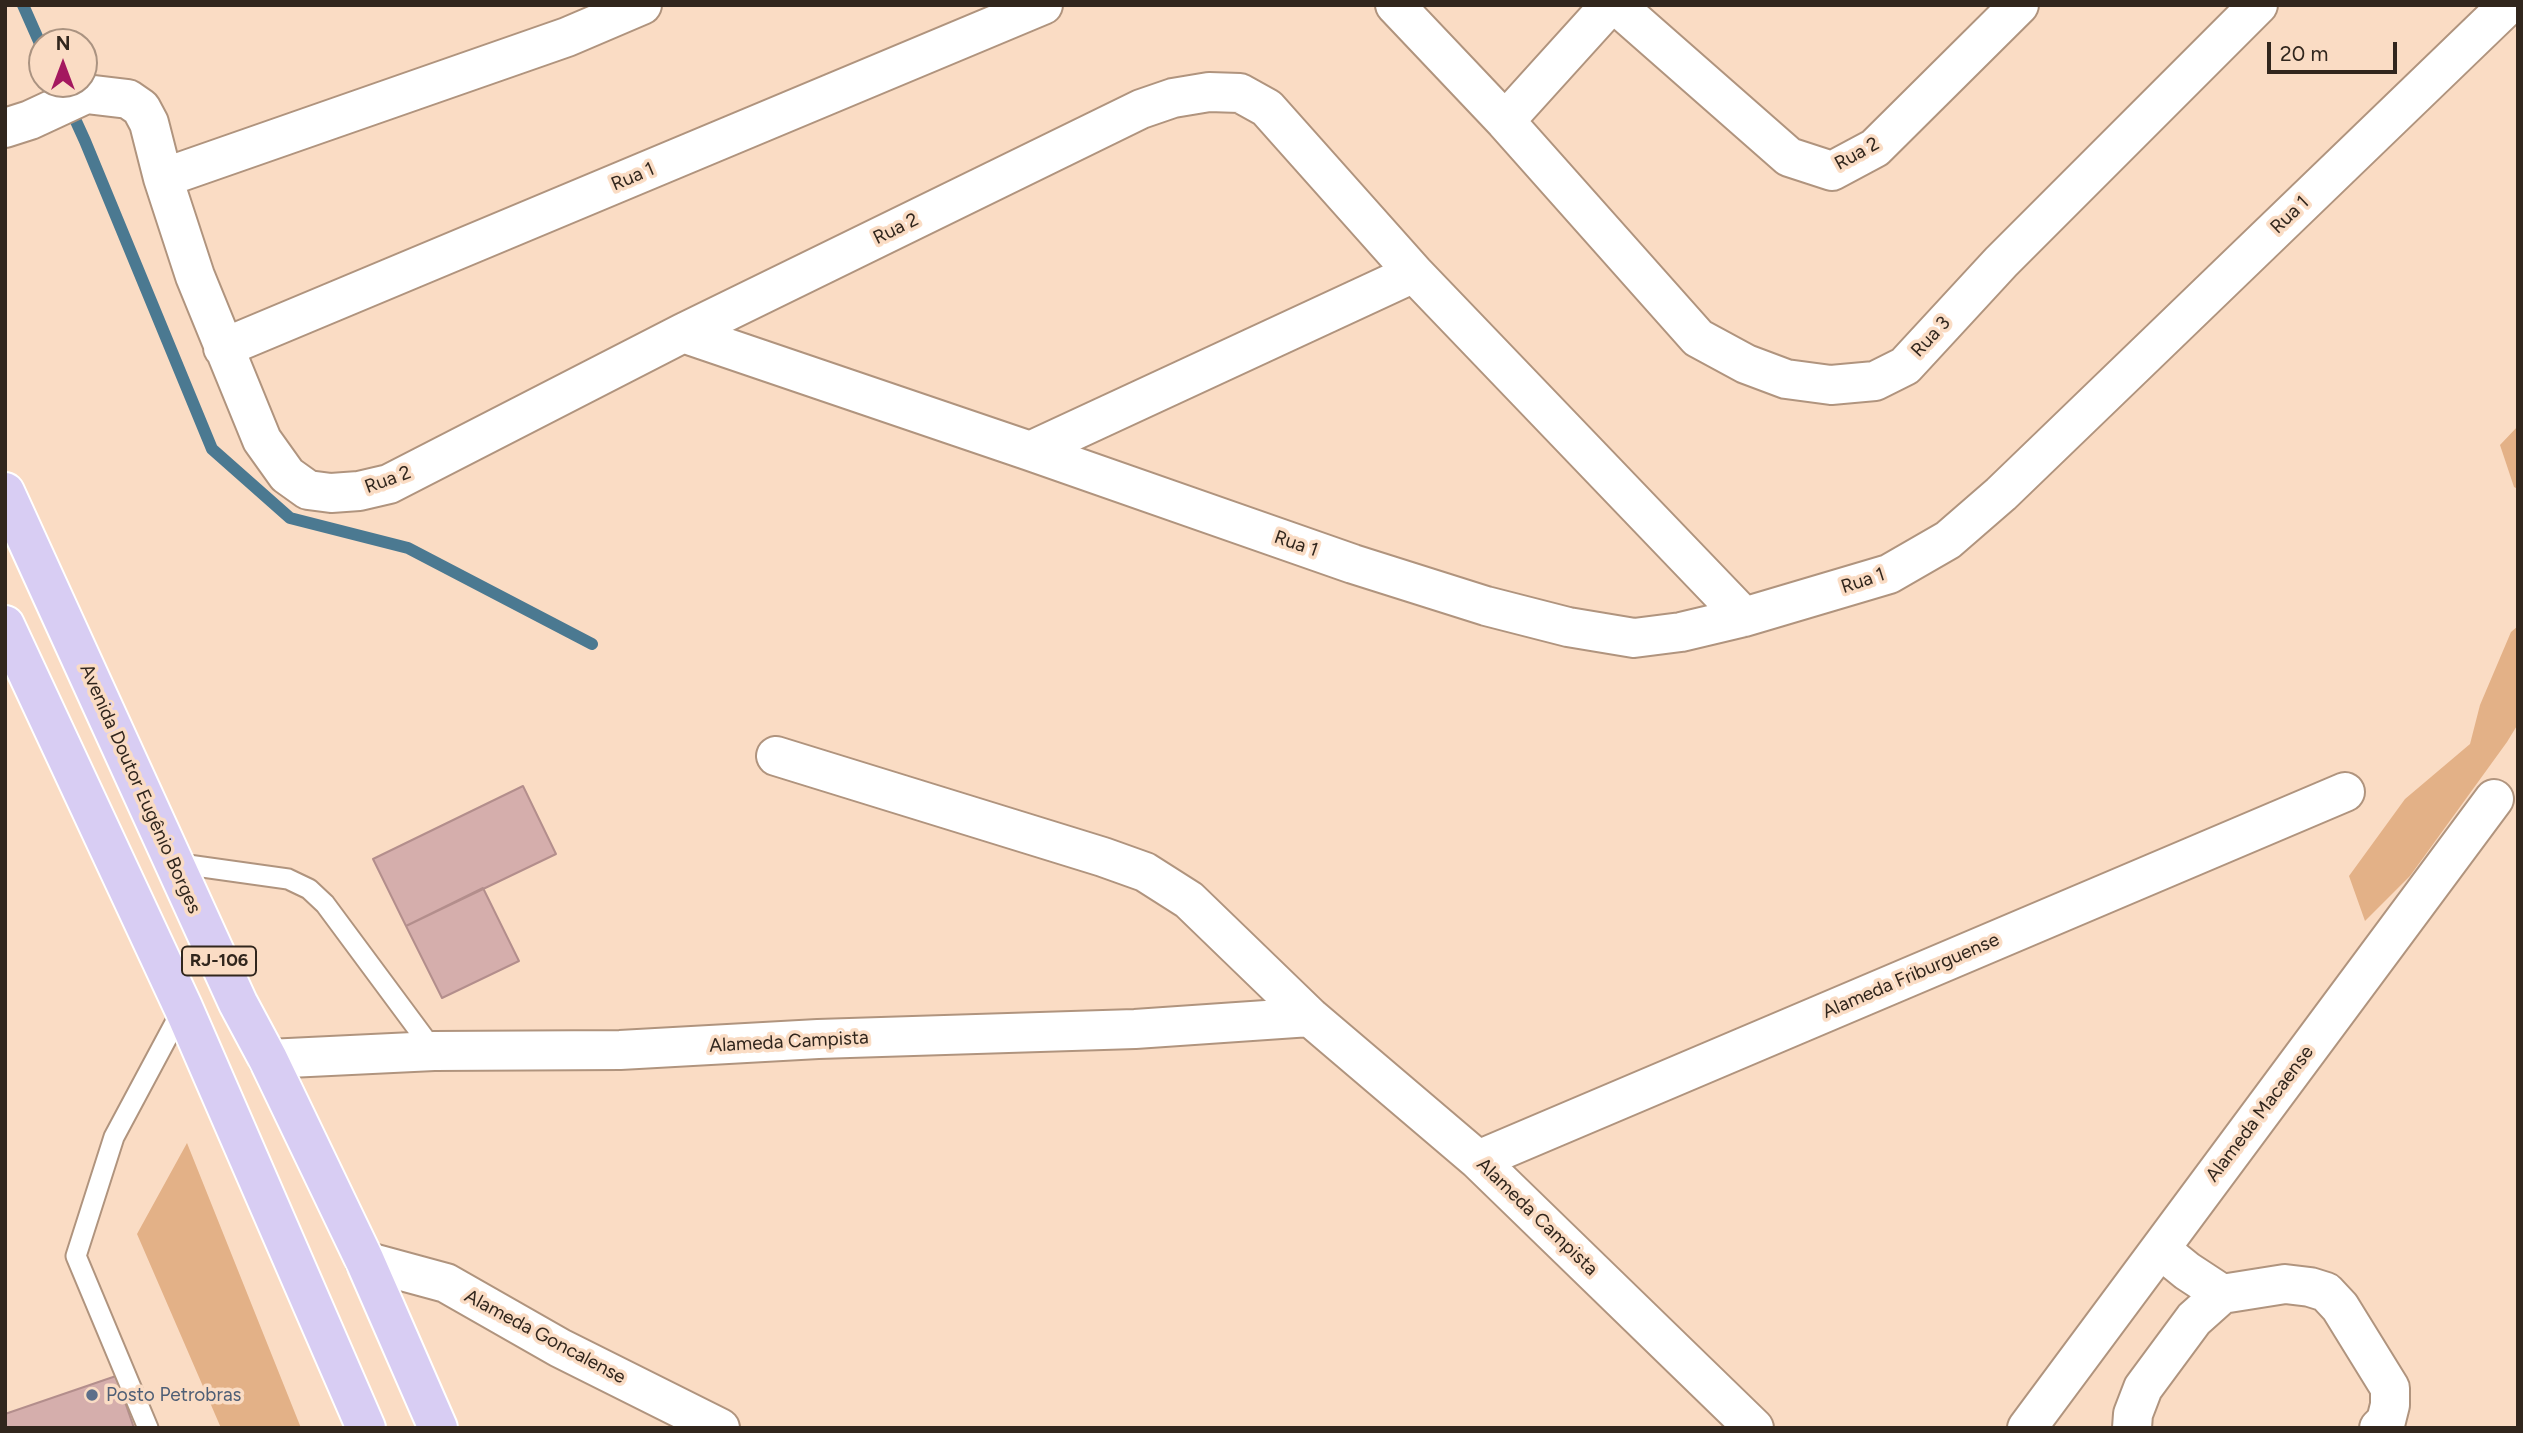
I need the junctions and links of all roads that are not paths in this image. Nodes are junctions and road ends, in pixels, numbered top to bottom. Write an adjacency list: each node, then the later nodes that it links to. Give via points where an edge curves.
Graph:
1 (642, 5): 11 (street, via 567,37)
2 (1043, 5): 14 (street, Rua 1)
3 (1395, 5): 9 (street)
4 (1610, 5): 9 (street)
5 (1616, 5): 6 (street, Rua 2, via 1789,157 1832,171 1875,148)
6 (2019, 5)
7 (2258, 5): 9 (street, Rua 3, via 2001,262 1905,366 1875,381 1831,385 1786,379 1698,338)
8 (2508, 5): 17 (street, Rua 1, via 1948,540 1889,574)
9 (1505, 121)
10 (5, 128): 11 (street, Rua 2, via 86,94 128,99 141,108 149,124)
11 (163, 178): 14 (street, Rua 2)
12 (1414, 272): 13 (street, Rua 2, via 1267,108 1240,93 1209,92 1142,109); 15 (street); 17 (street)
13 (683, 333): 14 (street, Rua 2, via 389,484 331,493 308,490 287,475 262,439); 15 (street, Rua 1)
14 (223, 348)
15 (1030, 451): 17 (street, Rua 1, via 1353,564 1568,627 1634,638)
16 (5, 492): 22 (highway, Avenida Doutor Eugênio Borges / RJ-106)
17 (1744, 617)
18 (5, 625): 23 (highway, RJ-106)
19 (776, 755): 24 (street, Alameda Campista, via 1145,872 1189,900)
20 (2345, 792): 27 (street, Alameda Friburguense)
21 (2494, 799): 28 (street, Alameda Macaense)
22 (174, 863): 25 (lane, via 288,879 309,889 325,904); 26 (highway, Avenida Doutor Eugênio Borges / RJ-106)
23 (183, 1007): 31 (lane, via 114,1137 76,1256); 32 (highway, RJ-106)
24 (1310, 1017): 25 (street, Alameda Campista, via 1135,1029 620,1050); 27 (street, Alameda Campista)
25 (434, 1051): 26 (street, Alameda Campista)
26 (268, 1059): 29 (highway, Avenida Doutor Eugênio Borges / RJ-106)
27 (1478, 1160): 35 (street, Alameda Campista)
28 (2160, 1249): 30 (street); 36 (street, Alameda Macaense)
29 (365, 1261): 33 (highway, Avenida Doutor Eugênio Borges / RJ-106); 34 (street, Alameda Goncalense, via 446,1283 561,1348)
30 (2222, 1294): 37 (street, via 2194,1319 2143,1388); 38 (street, via 2285,1284 2326,1292 2390,1388 2386,1420)
31 (148, 1428)
32 (366, 1428)
33 (438, 1428)
34 (720, 1428)
35 (1754, 1428)
36 (2026, 1428)
37 (2132, 1428)
38 (2379, 1428)

